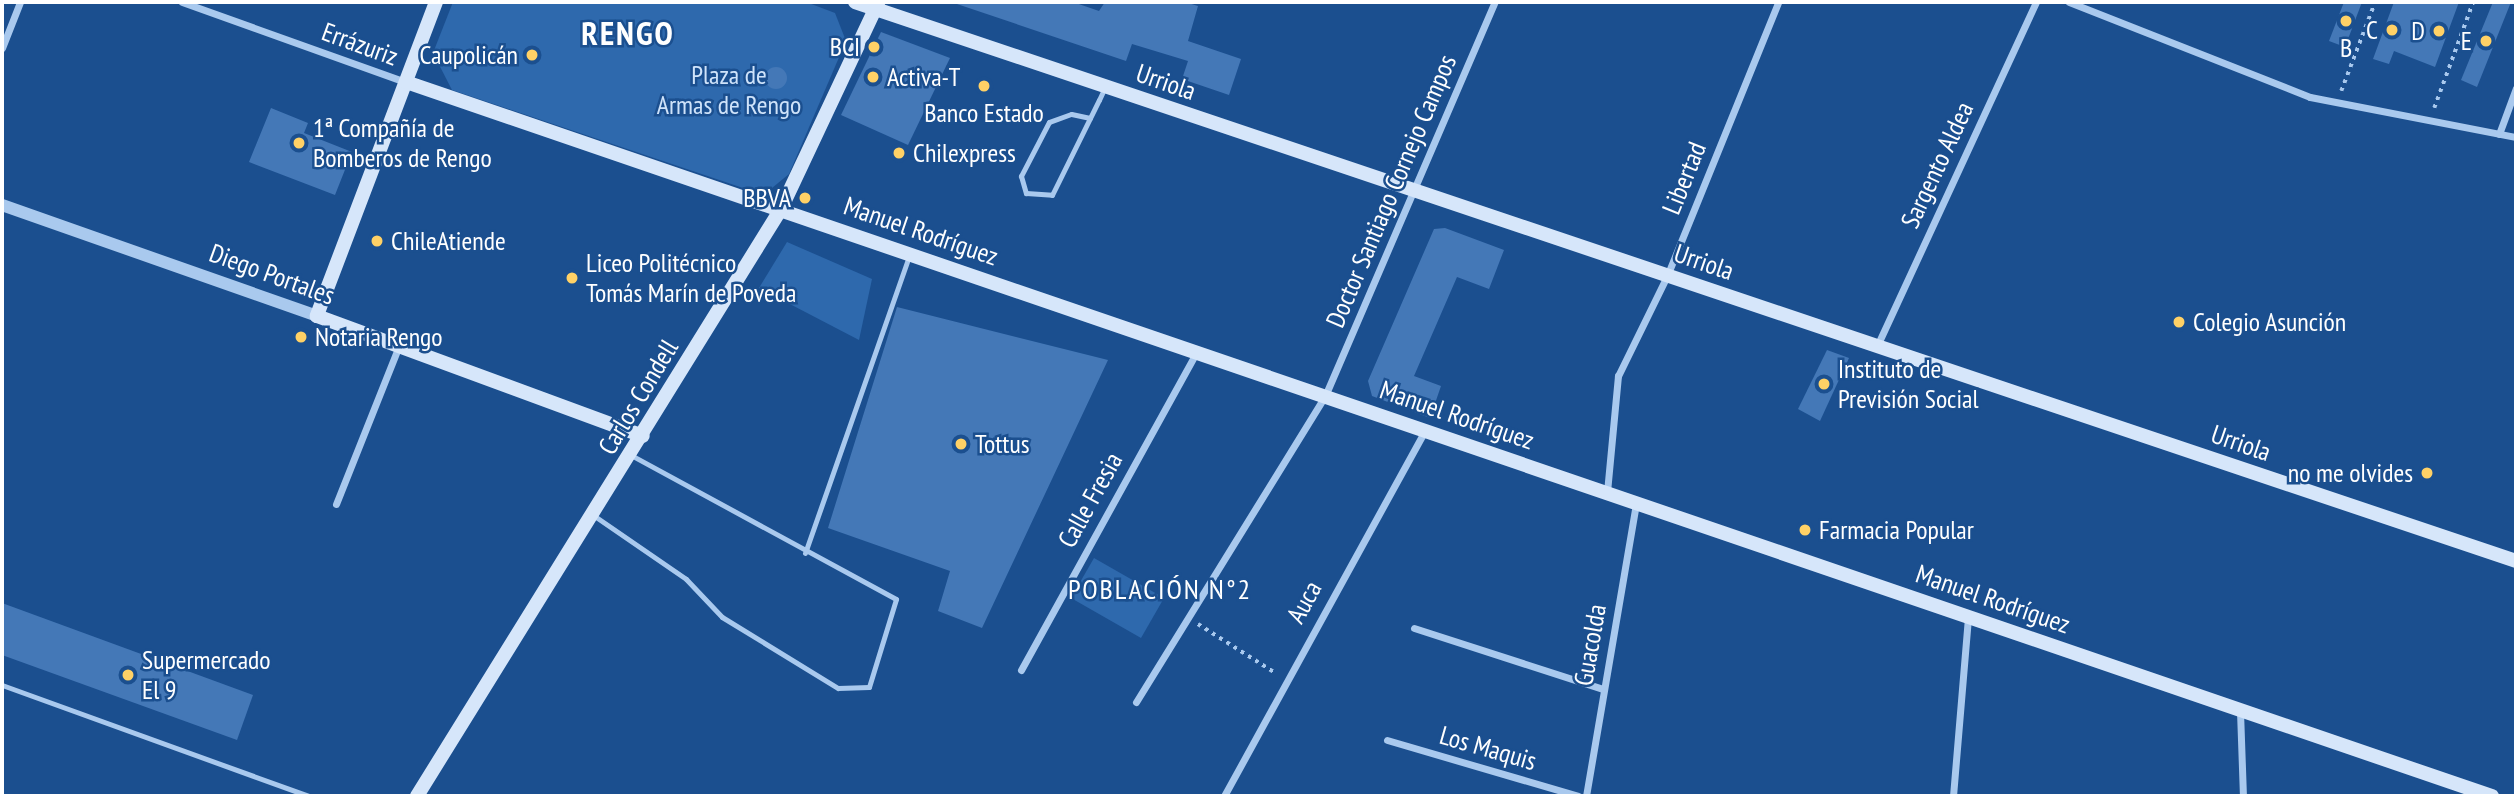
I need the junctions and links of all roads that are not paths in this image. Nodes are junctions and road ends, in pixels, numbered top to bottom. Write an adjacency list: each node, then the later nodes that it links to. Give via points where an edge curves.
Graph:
1 (20, 2): 10 (street)
2 (181, 2): 11 (street, Errázuriz)
3 (436, 2): 11 (main road)
4 (855, 2): 9 (main road, Urriola)
5 (1495, 2): 17 (street, Doctor Santiago Cornejo Campos)
6 (1778, 2): 21 (street, Libertad)
7 (2036, 2): 24 (street, Sargento Aldea)
8 (2069, 2): 15 (street, via 2336,103)
9 (877, 6): 12 (main road, Urriola); 19 (main road, Carlos Condell)
10 (2, 48)
11 (406, 82): 19 (main road, Manuel Rodríguez); 22 (main road)
12 (1105, 87): 14 (lane); 17 (main road, Urriola)
13 (2516, 88): 15 (street)
14 (1090, 118): 14 (lane, via 1052,195 1027,193 1021,176 1049,122 1071,114)
15 (2499, 134): 16 (street)
16 (2516, 137)
17 (1416, 191): 21 (main road, Urriola); 26 (street, Doctor Santiago Cornejo Campos)
18 (2, 205): 22 (street, Diego Portales)
19 (781, 209): 20 (main road, Manuel Rodríguez); 28 (main road, Carlos Condell)
20 (911, 253): 25 (main road, Manuel Rodríguez); 34 (lane)
21 (1667, 276): 24 (main road, Urriola); 30 (street, Libertad, via 1618,376)
22 (317, 316): 23 (main road, Diego Portales)
23 (399, 346): 28 (main road, Diego Portales); 32 (street)
24 (1877, 347): 35 (main road, Urriola)
25 (1197, 351): 26 (main road, Manuel Rodríguez); 38 (street, Calle Fresia)
26 (1325, 396): 27 (main road, Manuel Rodríguez); 41 (street, Doctor Santiago Cornejo Campos)
27 (1425, 430): 30 (main road, Manuel Rodríguez); 46 (street, Auca)
28 (642, 436): 29 (main road, Carlos Condell)
29 (631, 455): 33 (main road, Carlos Condell); 34 (lane)
30 (1607, 492): 31 (main road, Manuel Rodríguez)
31 (1637, 502): 36 (main road, Manuel Rodríguez); 40 (street, Guacolda)
32 (336, 504)
33 (593, 516): 34 (lane, via 686,579 722,617 838,688 869,687 895,599); 45 (main road, Carlos Condell)
34 (805, 553)
35 (2516, 561)
36 (1968, 617): 42 (main road, Manuel Rodríguez); 49 (street)
37 (1414, 628): 40 (street)
38 (1021, 670)
39 (2, 685): 44 (lane)
40 (1603, 689): 48 (street, Guacolda)
41 (1136, 702)
42 (2240, 710): 50 (street); 51 (main road, Manuel Rodríguez)
43 (1387, 740): 47 (street, Los Maquis)
44 (309, 796)
45 (417, 796)
46 (1224, 796)
47 (1578, 796)
48 (1586, 796)
49 (1953, 796)
50 (2243, 796)
51 (2492, 796)

